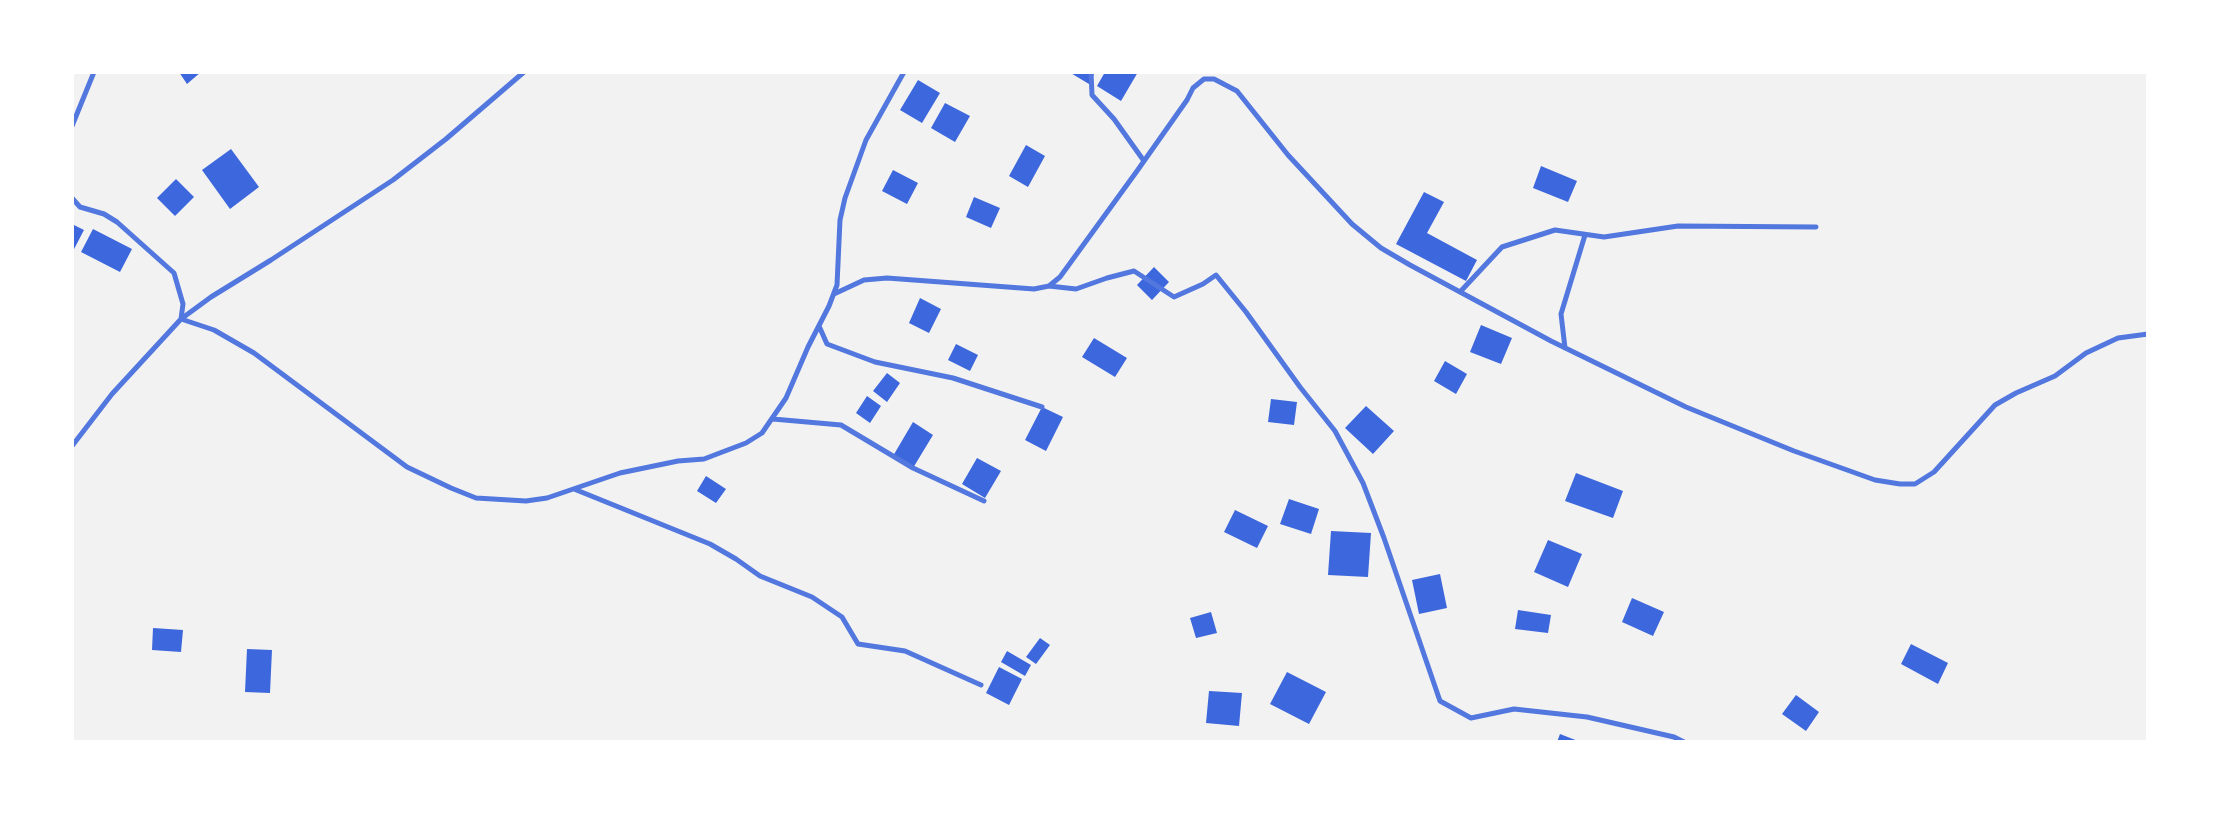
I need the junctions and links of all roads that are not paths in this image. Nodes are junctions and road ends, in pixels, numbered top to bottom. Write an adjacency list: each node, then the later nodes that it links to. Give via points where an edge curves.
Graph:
1 (94, 72): 5 (street)
2 (524, 72): 13 (street, via 393,180)
3 (904, 72): 12 (street, via 866,140 845,198)
4 (1091, 72): 6 (street, via 1092,95 1114,118)
5 (72, 126)
6 (1144, 161): 10 (street, via 1060,277); 11 (street, via 1193,88 1204,79 1214,79 1237,91 1288,156 1352,224 1381,248)
7 (72, 198): 13 (street, via 80,207 104,214 117,222 174,273 183,304)
8 (1816, 227): 9 (street, via 1678,226 1604,237)
9 (1585, 235): 11 (street, via 1556,230 1502,247); 16 (street, via 1561,314)
10 (1049, 286): 12 (street, via 1034,289 886,278 864,280); 23 (street, via 1076,288 1134,272 1174,298 1216,275 1335,431 1364,483 1440,701 1471,718 1514,709 1587,717)
11 (1460, 292): 16 (street)
12 (834, 294): 14 (street)
13 (181, 319): 19 (street, via 112,394); 20 (street, via 214,330 246,348 407,467 450,488 476,498 526,501)
14 (819, 326): 17 (street, via 827,344 875,362 953,378); 18 (street)
15 (2148, 334): 16 (street, via 2118,338 2102,345 2054,376 1995,405 1934,472 1915,484 1875,480 1794,451 1686,406)
16 (1565, 348)
17 (1042, 407)
18 (773, 419): 20 (street, via 762,434 724,452 704,459 620,473); 21 (street, via 840,425 913,468)
19 (72, 446)
20 (574, 489): 22 (street, via 710,544 760,576 812,597 842,617 858,644 905,651)
21 (984, 501)
22 (981, 685)
23 (1684, 742)

